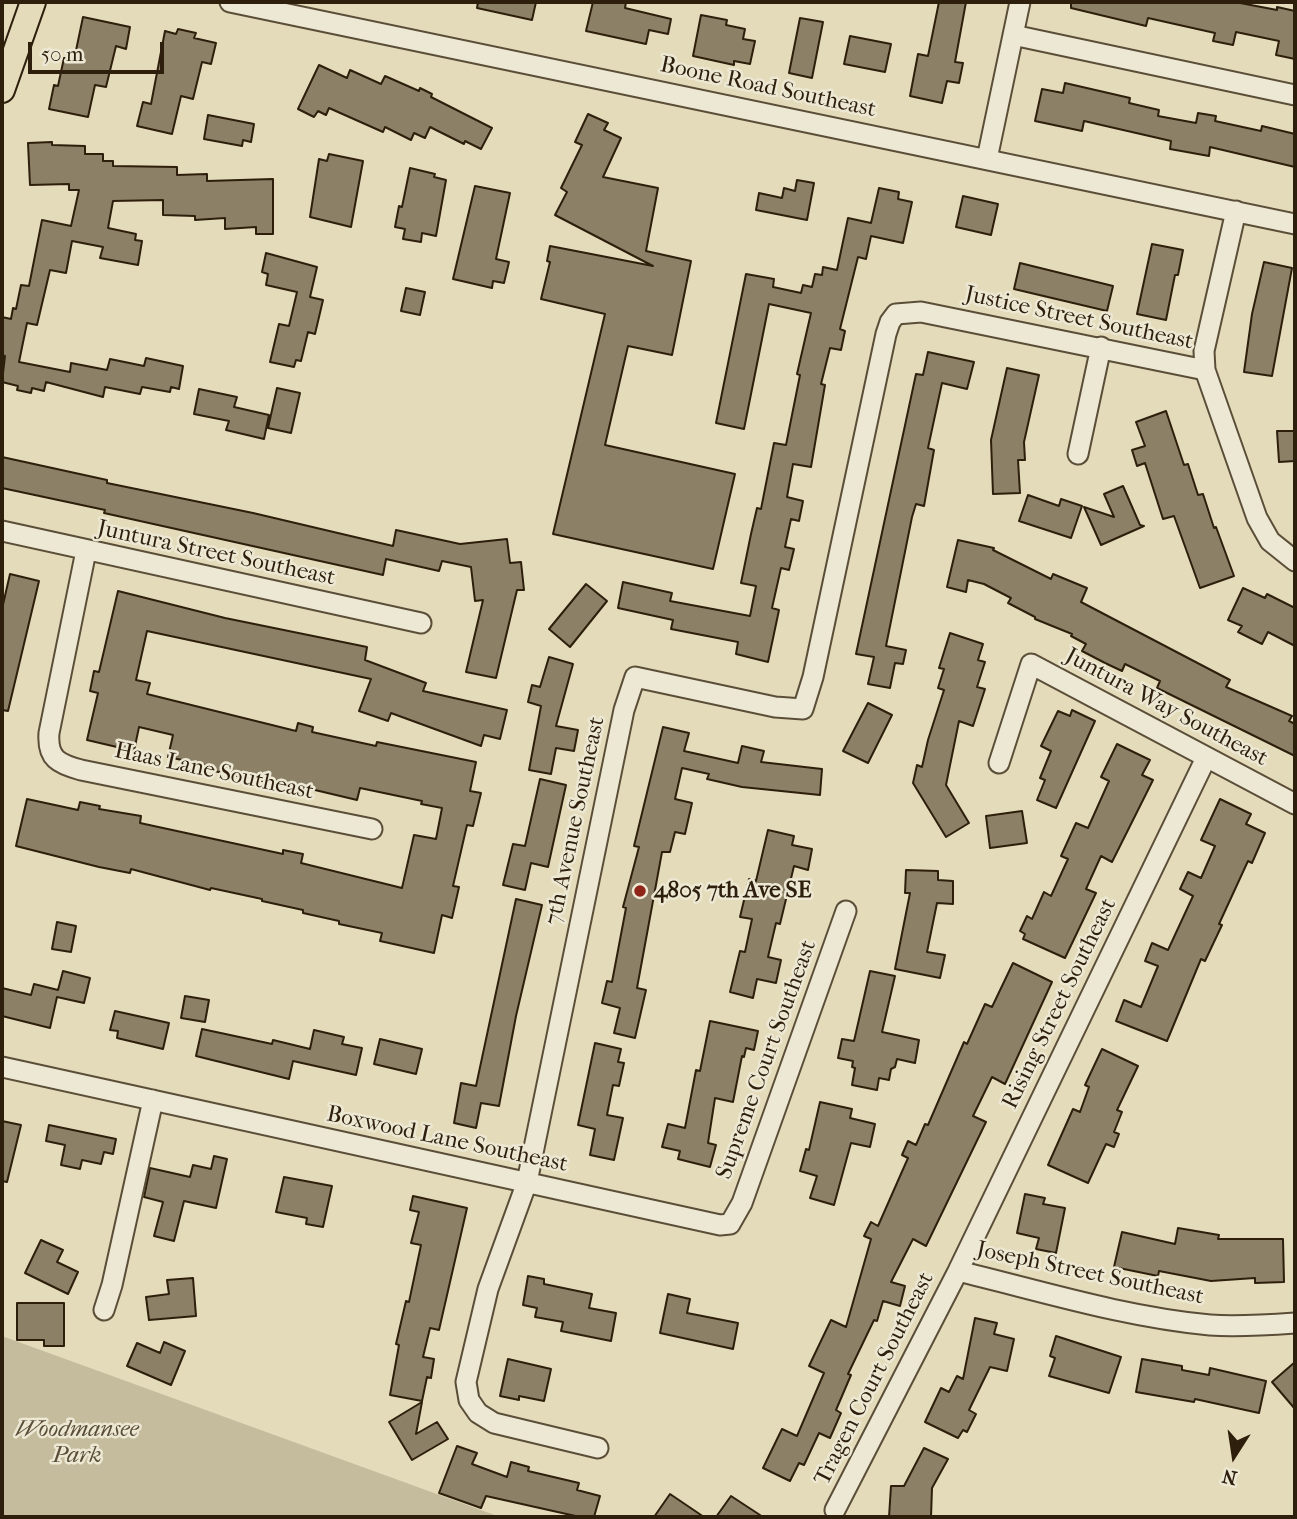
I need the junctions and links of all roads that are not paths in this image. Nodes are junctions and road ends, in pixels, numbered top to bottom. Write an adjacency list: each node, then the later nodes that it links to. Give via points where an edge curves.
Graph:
1 (33, 2): 5 (main road)
2 (230, 2): 7 (street, Boone Road Southeast)
3 (1020, 2): 4 (street)
4 (1013, 35): 6 (street); 7 (street)
5 (2, 90)
6 (1295, 95)
7 (987, 159): 8 (street, Boone Road Southeast)
8 (1236, 211): 9 (street, Boone Road Southeast); 12 (street, via 1204,351)
9 (1295, 224)
10 (896, 314): 11 (street, Justice Street Southeast, via 921,312); 25 (street, 7th Avenue Southeast, via 886,334 803,709 635,677 624,710)
11 (1101, 347): 12 (street, Justice Street Southeast); 13 (street)
12 (1205, 370): 16 (street, Justice Street Southeast, via 1257,518 1269,541)
13 (1078, 454)
14 (2, 531): 15 (street, Juntura Street Southeast)
15 (86, 551): 17 (street, Juntura Street Southeast); 21 (street, Haas Lane Southeast, via 49,733 50,754 64,765 82,770)
16 (1295, 561)
17 (421, 623)
18 (1206, 758): 19 (street, Juntura Way Southeast, via 1031,664); 20 (street, Juntura Way Southeast); 27 (street, Rising Street Southeast)
19 (999, 763)
20 (1295, 804)
21 (372, 829)
22 (846, 911): 26 (street, Supreme Court Southeast, via 742,1203)
23 (2, 1067): 24 (street, Boxwood Lane Southeast)
24 (153, 1100): 25 (street, Boxwood Lane Southeast); 28 (street)
25 (527, 1182): 26 (street, Boxwood Lane Southeast, via 719,1226); 30 (street, 7th Avenue Southeast, via 488,1289 466,1381 469,1401 494,1423)
26 (730, 1224)
27 (958, 1271): 29 (street, Joseph Street Southeast, via 1173,1320 1212,1325); 31 (street, Tragen Court Southeast)
28 (104, 1310)
29 (1295, 1323)
30 (598, 1448)
31 (835, 1510)

